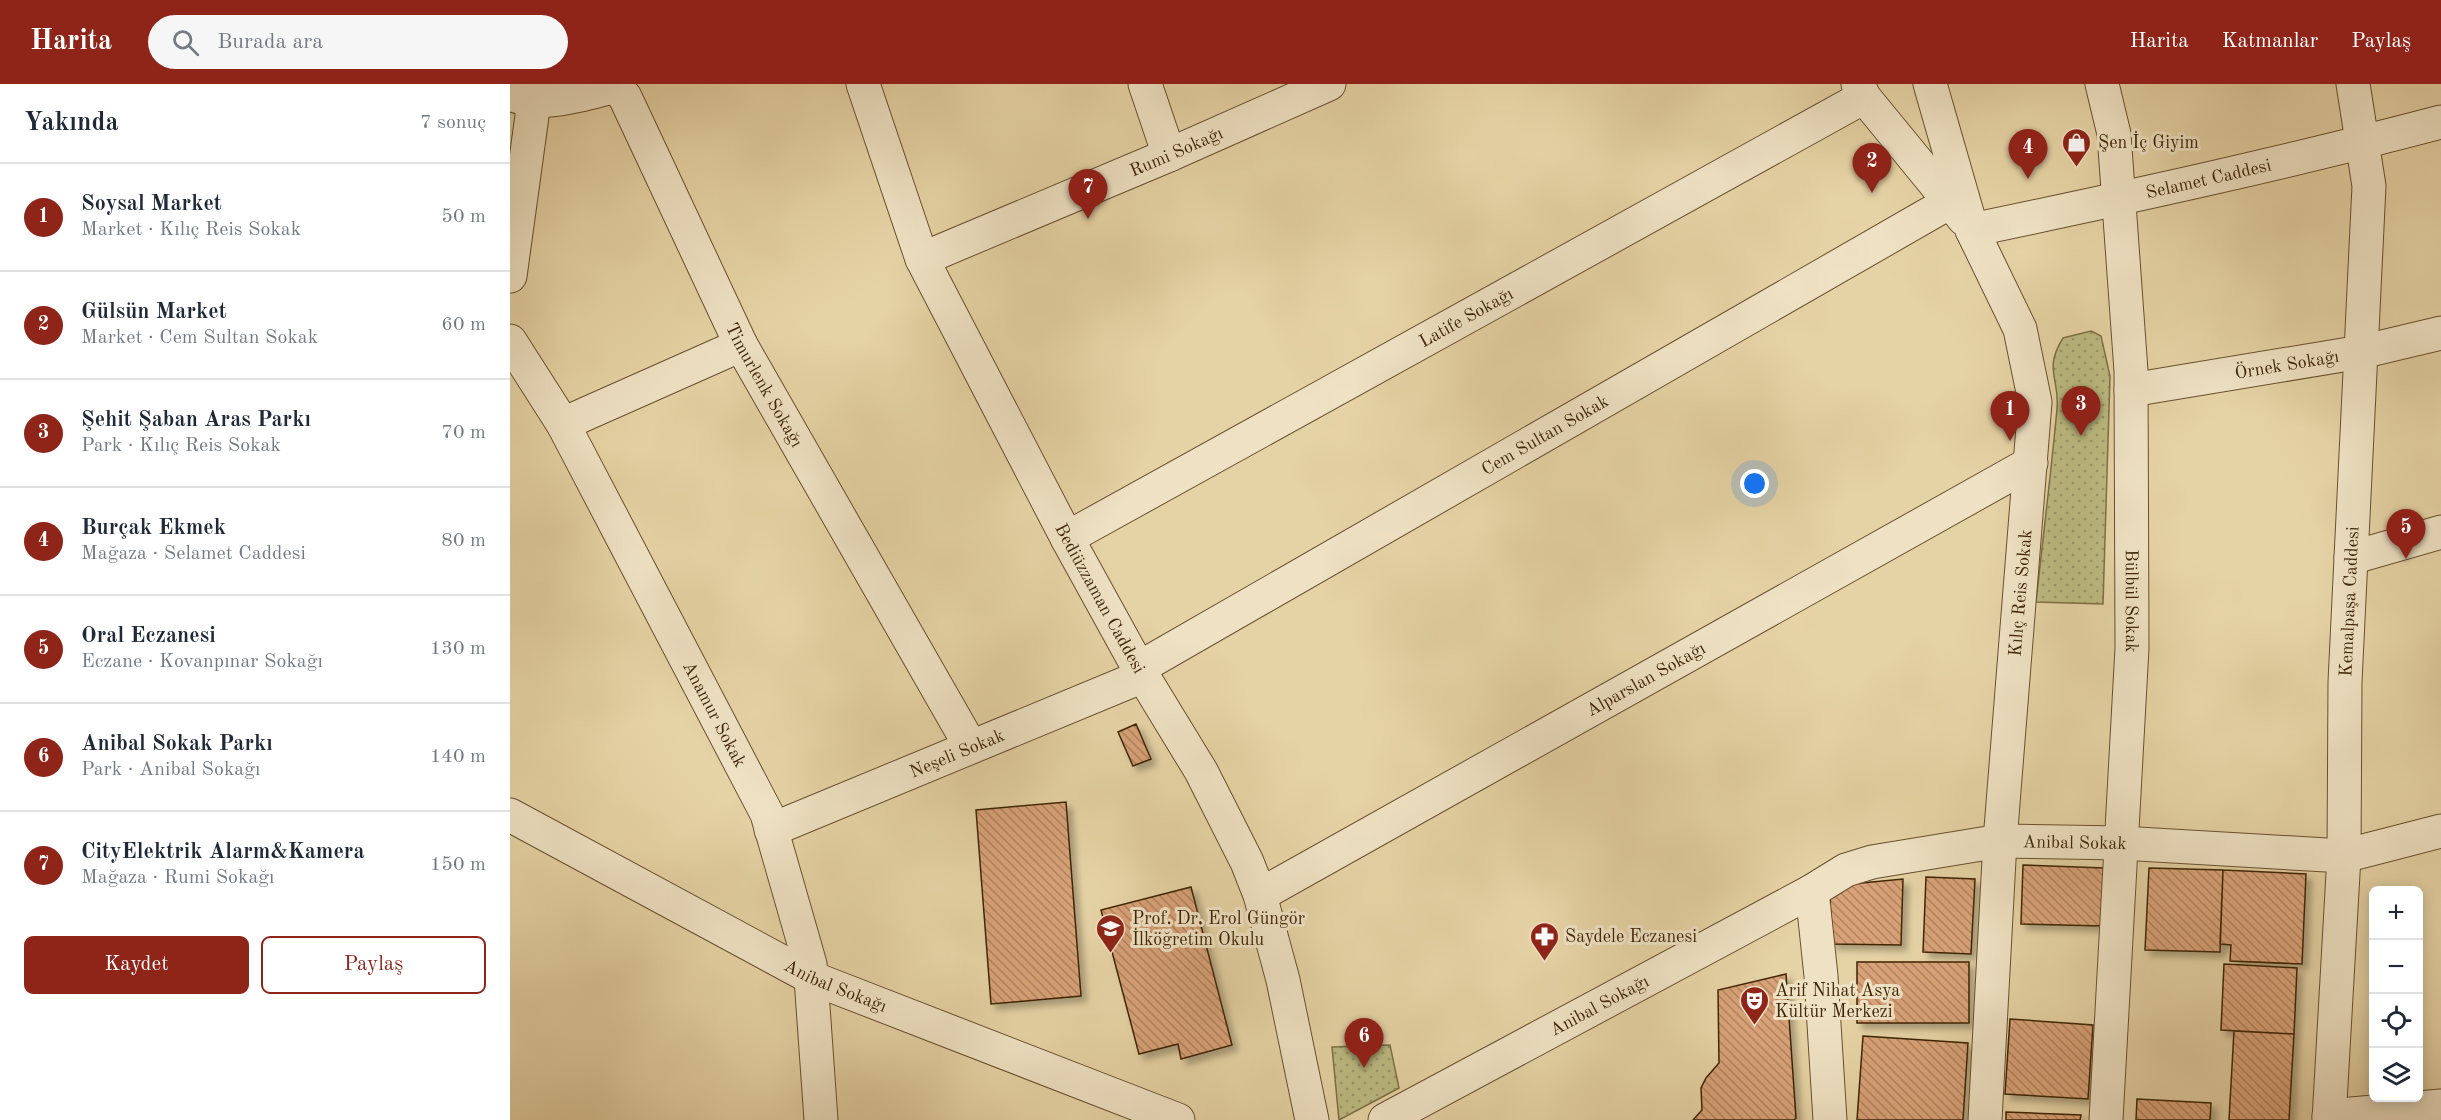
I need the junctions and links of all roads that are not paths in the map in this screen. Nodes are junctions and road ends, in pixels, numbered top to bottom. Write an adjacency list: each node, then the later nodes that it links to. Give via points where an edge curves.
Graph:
1 (863, 84): 15 (street, Bediüzzaman Caddesi)
2 (1145, 84): 11 (street)
3 (1329, 84): 11 (street, Rumi Sokağı)
4 (1930, 84): 14 (street, Kılıç Reis Sokak)
5 (2102, 84): 12 (street, Bülbül Sokak, via 2114,134)
6 (2353, 84): 10 (street, Kemalpaşa Caddesi)
7 (1861, 90): 13 (street); 25 (street, Latife Sokağı)
8 (521, 98): 16 (street, via 532,116); 19 (street, Timurlenk Sokağı, via 558,100 612,87 619,90)
9 (2441, 122): 10 (street, Selamet Caddesi)
10 (2362, 142): 12 (street, Selamet Caddesi); 20 (street, Kemalpaşa Caddesi, via 2369,186)
11 (1169, 155): 15 (street, Rumi Sokağı)
12 (2119, 199): 14 (street, Selamet Caddesi); 21 (street, Bülbül Sokak)
13 (1950, 202): 14 (street); 27 (street, Cem Sultan Sokak)
14 (1972, 230): 23 (street, Kılıç Reis Sokak, via 2020,329 2035,402)
15 (922, 259): 25 (street, Bediüzzaman Caddesi)
16 (510, 276)
17 (2441, 333): 20 (street, Örnek Sokağı)
18 (510, 341): 22 (street, Anamur Sokak)
19 (741, 345): 22 (street); 28 (street, Timurlenk Sokağı)
20 (2361, 352): 21 (street, Örnek Sokağı); 26 (street, Kemalpaşa Caddesi)
21 (2130, 390): 33 (street, Bülbül Sokak, via 2132,648)
22 (563, 424): 30 (street, Anamur Sokak, via 767,814)
23 (2031, 463): 32 (street, Kılıç Reis Sokak); 36 (street, Alparslan Sokağı)
24 (2441, 532): 26 (street)
25 (1068, 538): 27 (street, Bediüzzaman Caddesi)
26 (2351, 558): 34 (street, Kemalpaşa Caddesi, via 2345,682)
27 (1141, 672): 28 (street, Neşeli Sokak); 36 (street, Bediüzzaman Caddesi, via 1225,815)
28 (971, 747): 30 (street, Neşeli Sokak)
29 (510, 815): 37 (street, Anibal Sokağı)
30 (771, 830): 37 (street, Anamur Sokak)
31 (2441, 831): 34 (street, Anibal Sokak)
32 (2000, 841): 33 (street, Anibal Sokak); 35 (street, Anibal Sokak, via 1872,862 1846,870); 45 (street, Kılıç Reis Sokak)
33 (2121, 843): 34 (street, Anibal Sokak); 46 (street, Bülbül Sokak)
34 (2344, 856): 39 (street, Kemalpaşa Caddesi)
35 (1812, 891): 43 (street, Anibal Sokağı); 44 (street)
36 (1260, 895): 42 (street, Bediüzzaman Caddesi)
37 (812, 978): 40 (street, Anamur Sokak); 41 (street, Anibal Sokağı)
38 (2441, 1106): 39 (street)
39 (2329, 1118)
40 (821, 1120)
41 (1178, 1120)
42 (1312, 1120)
43 (1385, 1120)
44 (1830, 1120)
45 (1985, 1120)
46 (2106, 1120)

